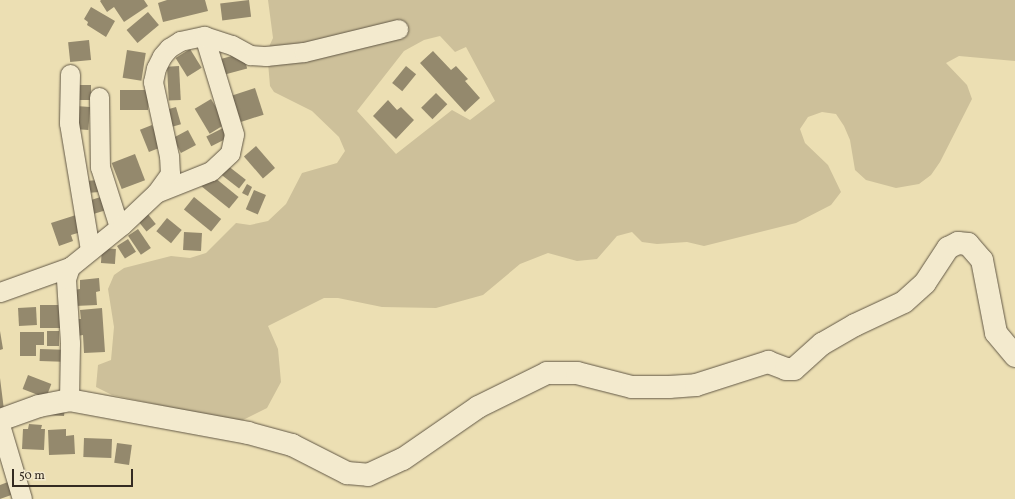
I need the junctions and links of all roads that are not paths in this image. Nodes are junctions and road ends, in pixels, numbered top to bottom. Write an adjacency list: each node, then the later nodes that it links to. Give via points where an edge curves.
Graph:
1 (398, 29): 2 (street, via 304,52 266,56 250,55 232,45)
2 (204, 36): 5 (street, via 180,41 169,48 156,68 153,82 169,156 170,174); 5 (street, via 234,134 230,153 211,171)
3 (70, 74): 7 (street, via 69,123)
4 (99, 97): 6 (street, via 100,167)
5 (156, 193): 6 (street)
6 (119, 227): 7 (street)
7 (90, 250): 8 (street)
8 (70, 267): 9 (street); 11 (street, via 66,279 70,343)
9 (0, 292)
10 (1015, 356): 11 (street, via 996,333 982,260 968,244 958,244 948,248 925,283 904,302 822,344 794,369 786,369 768,362 696,385 669,386 632,386 576,373 547,373 478,407 403,459 368,475 347,473 292,445 248,433)
11 (69, 400): 12 (street, via 39,406)
12 (0, 420)
13 (0, 425): 14 (street)
14 (22, 499)

